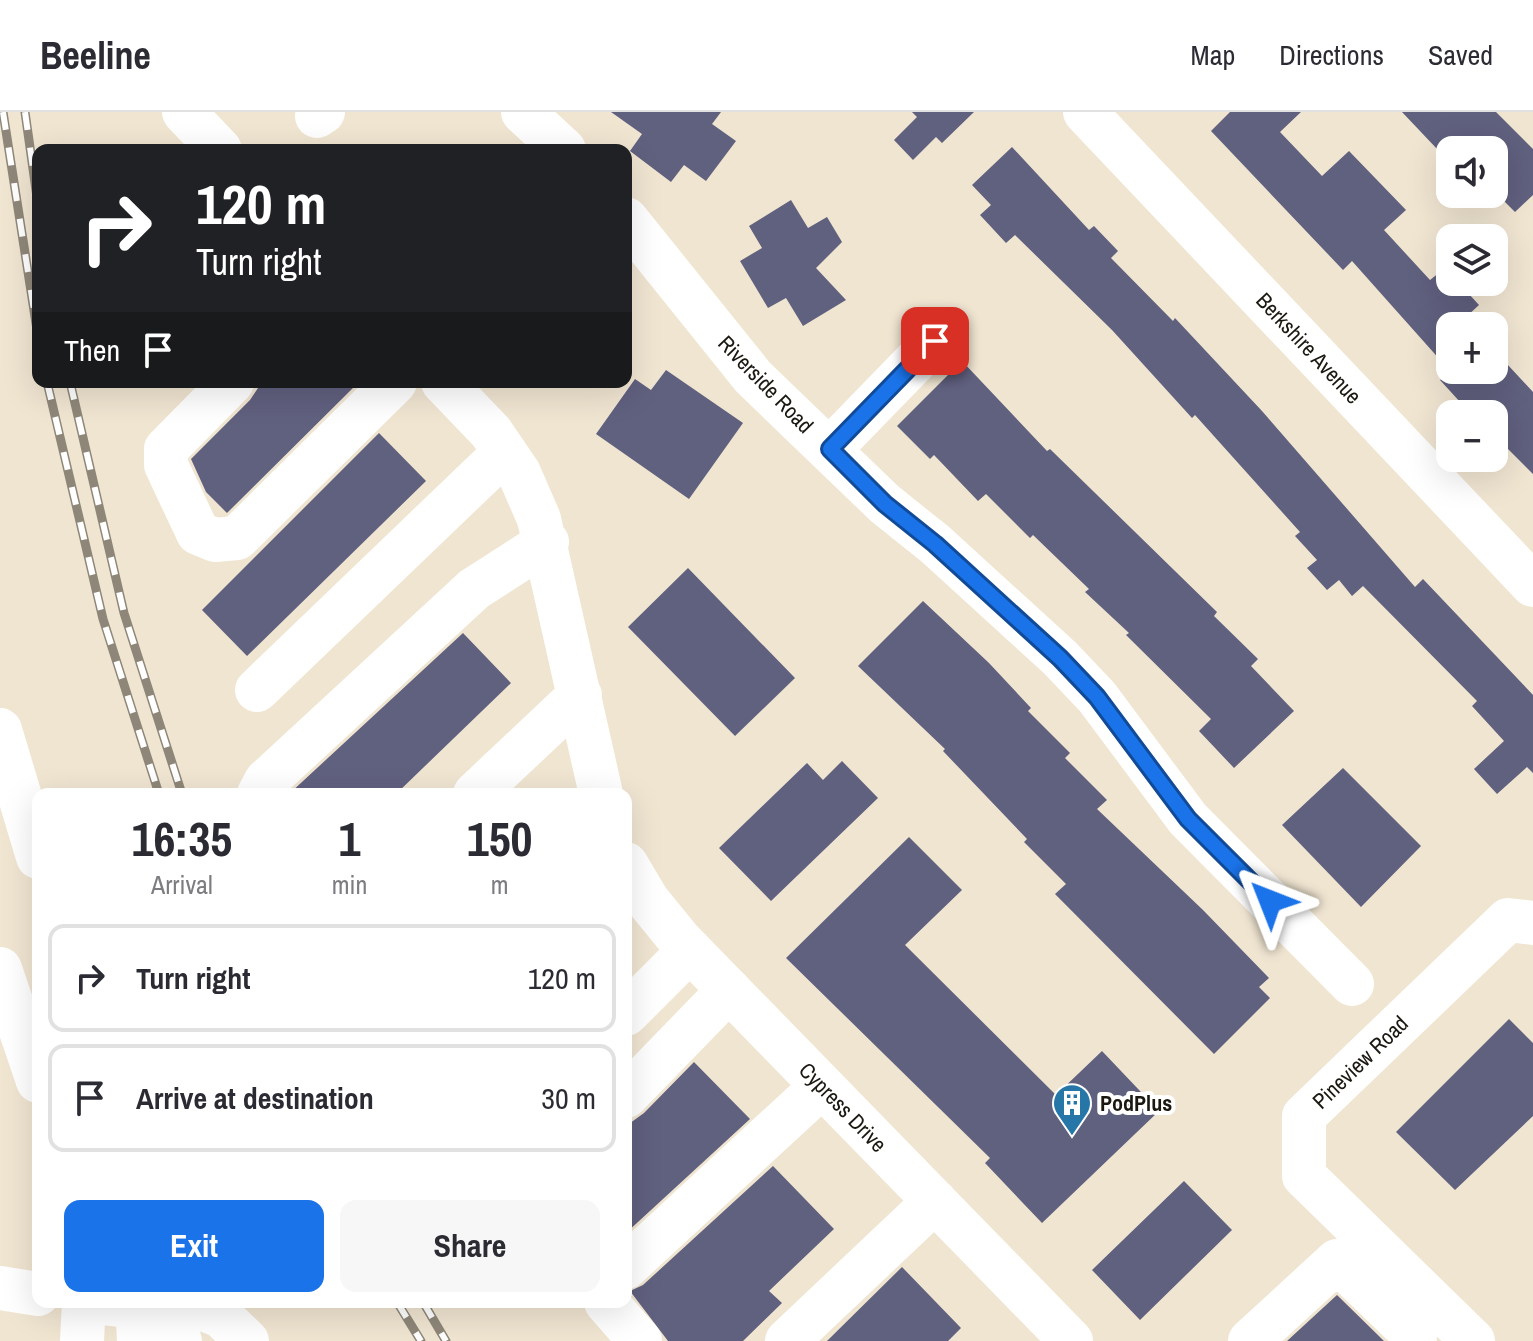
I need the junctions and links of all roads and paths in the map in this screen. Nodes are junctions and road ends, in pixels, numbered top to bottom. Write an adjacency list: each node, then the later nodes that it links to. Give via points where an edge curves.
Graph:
1 (184, 112): 4 (street)
2 (523, 112): 5 (street)
3 (1085, 112): 14 (street, Berkshire Avenue)
4 (214, 144)
5 (558, 144)
6 (632, 226): 11 (street, Riverside Road, via 753,377)
7 (935, 341): 11 (street)
8 (226, 388): 9 (street, via 166,449 166,465 198,533 215,540 237,538)
9 (389, 388)
10 (449, 388): 12 (street)
11 (830, 449): 26 (street, Riverside Road, via 1060,658 1097,697 1188,819)
12 (505, 452): 13 (street); 15 (street)
13 (547, 542): 16 (street); 18 (street, via 474,589)
14 (1533, 585)
15 (257, 690)
16 (580, 695): 19 (street); 20 (street)
17 (0, 730): 21 (street)
18 (262, 788)
19 (481, 788)
20 (600, 788)
21 (32, 837)
22 (632, 874): 24 (street, Cypress Drive)
23 (1533, 923): 51 (street, Pineview Road, via 1508,920 1304,1116 1304,1176)
24 (690, 950): 27 (street, Cypress Drive); 28 (street)
25 (0, 969): 29 (street)
26 (1352, 984)
27 (729, 990): 30 (street, Cypress Drive); 31 (street)
28 (632, 1008)
29 (32, 1063)
30 (822, 1086): 32 (street, Cypress Drive); 33 (street)
31 (632, 1090)
32 (935, 1201): 47 (street); 48 (street, Cypress Drive)
33 (632, 1261)
34 (0, 1288): 35 (street)
35 (32, 1293)
36 (84, 1308): 42 (street)
37 (121, 1308): 41 (street)
38 (200, 1308): 44 (street, via 221,1316)
39 (259, 1308): 45 (street)
40 (611, 1308): 46 (street)
41 (146, 1313): 43 (street)
42 (82, 1341)
43 (180, 1341)
44 (247, 1341)
45 (275, 1341)
46 (640, 1341)
47 (787, 1341)
48 (1071, 1341)
49 (1250, 1341): 50 (street, via 1337,1261 1415,1336)
50 (1411, 1341)
51 (1473, 1341)

